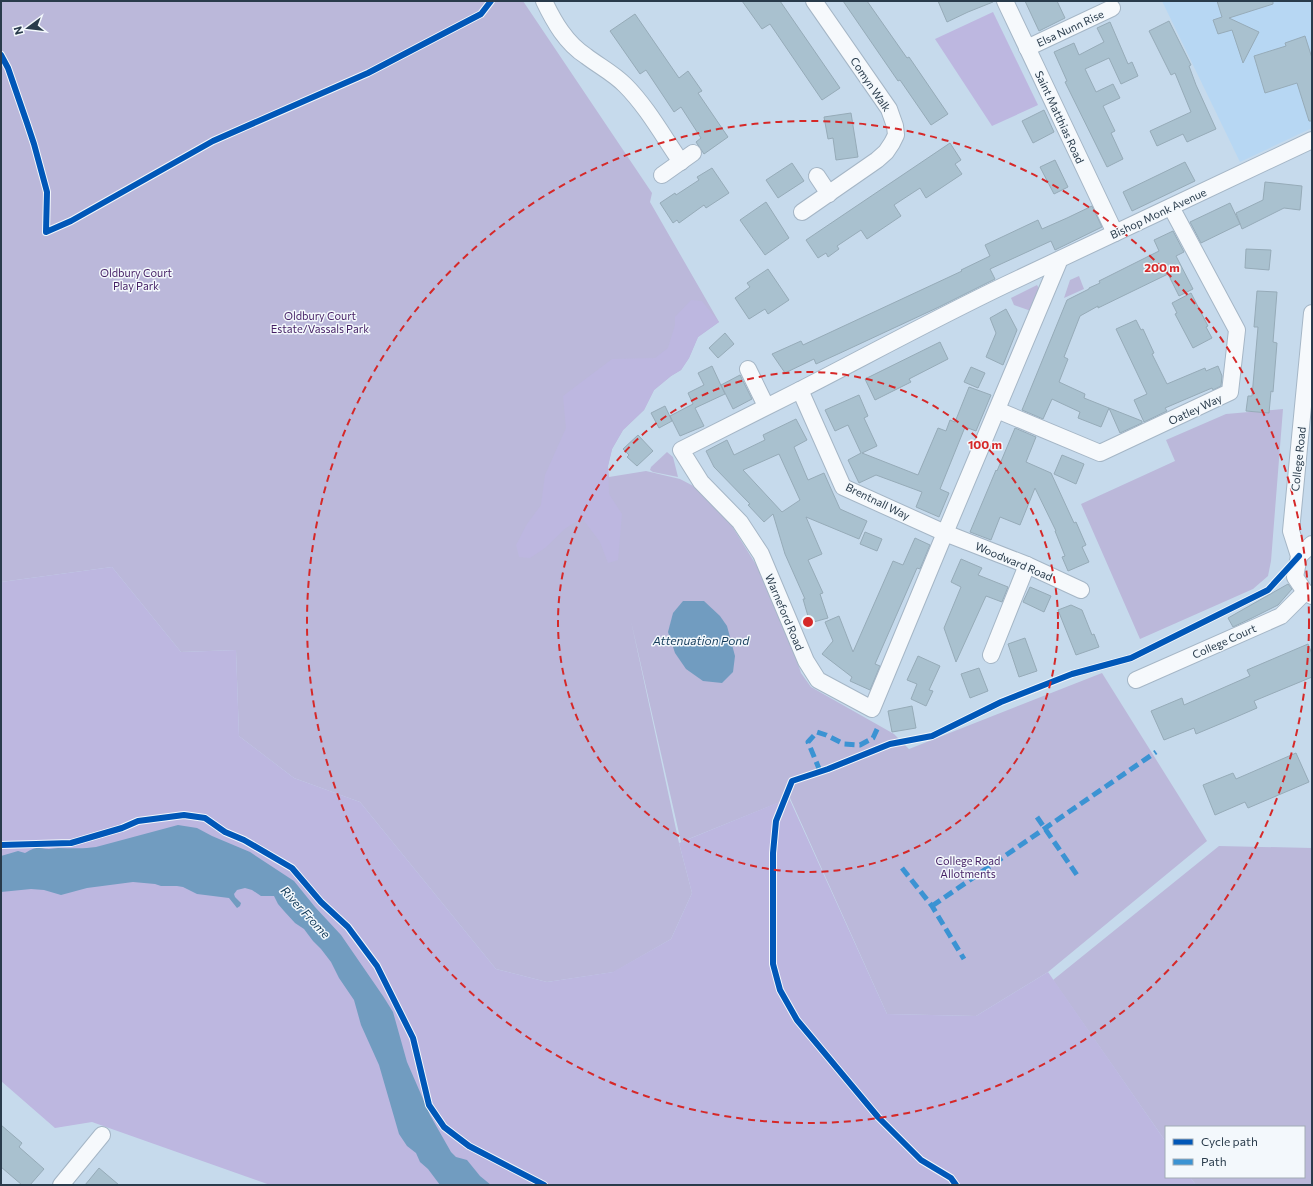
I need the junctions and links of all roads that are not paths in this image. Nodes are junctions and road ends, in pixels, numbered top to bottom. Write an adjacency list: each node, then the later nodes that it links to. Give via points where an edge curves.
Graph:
1 (544, 1): 7 (street, via 556,26 575,48 614,75 633,93 687,157)
2 (814, 1): 9 (street, Comyn Walk, via 889,109 896,130 892,143 882,156)
3 (1005, 1): 5 (street, Saint Matthias Road)
4 (1112, 8): 5 (street, Elsa Nunn Rise)
5 (1027, 48): 12 (street, Saint Matthias Road)
6 (1312, 140): 10 (street, Bishop Monk Avenue)
7 (662, 175)
8 (817, 176): 9 (street)
9 (829, 194): 11 (street, Comyn Walk)
10 (1171, 207): 12 (street, Bishop Monk Avenue); 18 (street, Oatley Way, via 1237,330 1230,392 1100,453)
11 (802, 212)
12 (1115, 233): 13 (street, Bishop Monk Avenue)
13 (1060, 259): 16 (street, Bishop Monk Avenue); 18 (street)
14 (1312, 313): 21 (street, College Road, via 1291,531)
15 (748, 369): 17 (street)
16 (800, 390): 17 (street, Warneford Road); 19 (street, Brentnall Way, via 843,487)
17 (766, 406): 19 (street, Warneford Road, via 681,450 701,482 740,522 761,554 806,661 818,680 872,709)
18 (997, 410): 19 (street)
19 (945, 533): 22 (street, Woodward Road)
20 (1312, 544): 21 (street)
21 (1299, 556): 24 (street, College Court, via 1295,577)
22 (1027, 565): 23 (street, Woodward Road); 25 (street)
23 (1081, 590)
24 (1308, 594): 26 (street, College Court, via 1281,616)
25 (991, 655)
26 (1136, 680)
27 (102, 1135): 28 (street)
28 (69, 1181)

